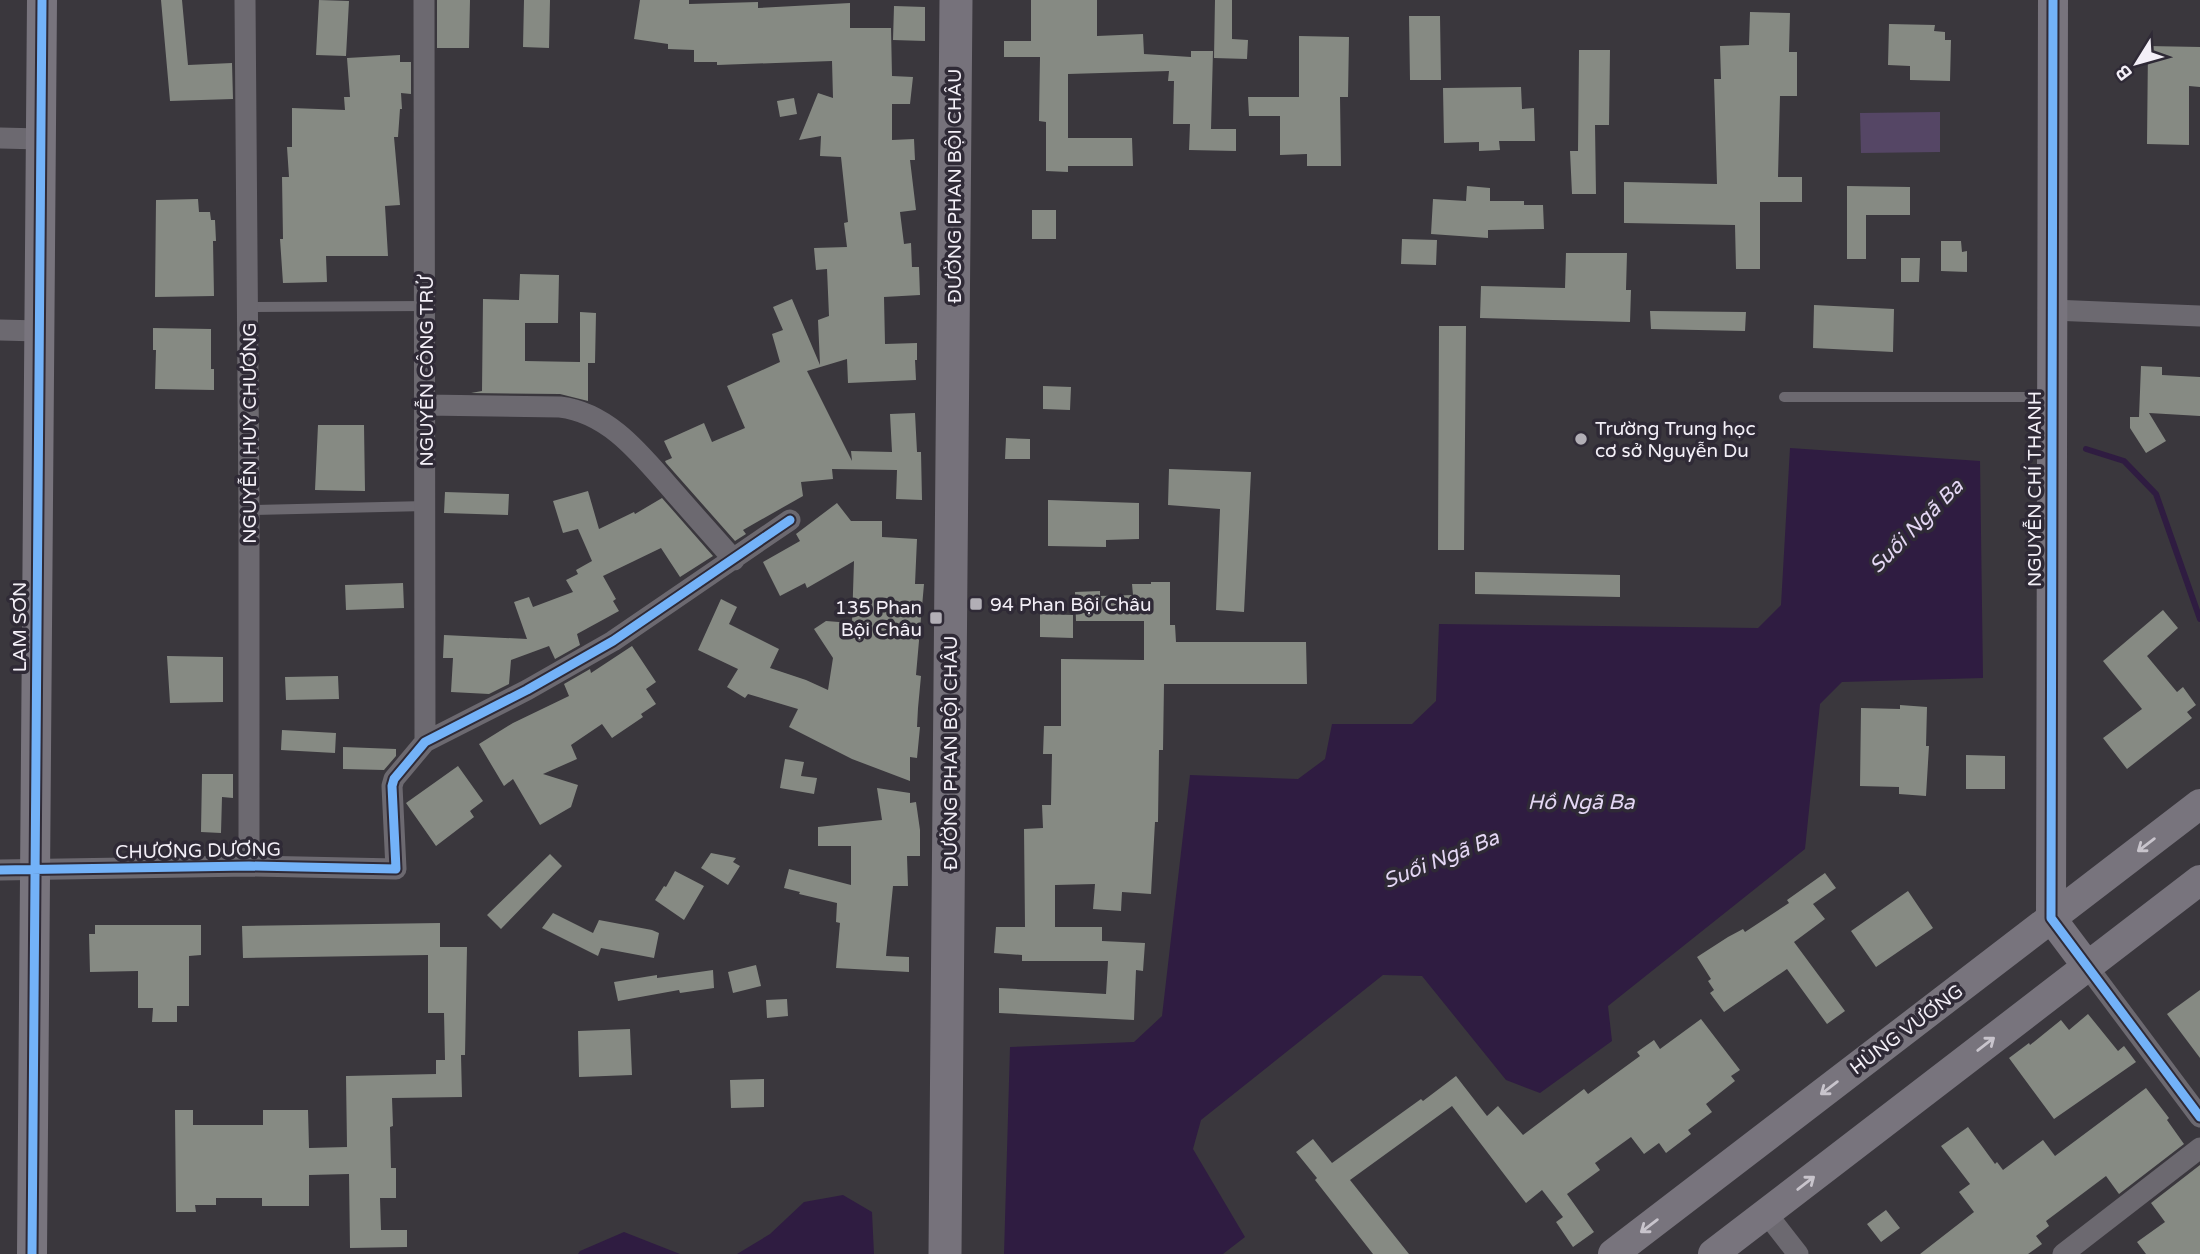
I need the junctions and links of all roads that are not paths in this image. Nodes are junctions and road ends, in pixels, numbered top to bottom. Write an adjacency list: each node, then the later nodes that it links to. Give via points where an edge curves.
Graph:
1 (42, 0): 7 (street, LAM SƠN)
2 (246, 0): 9 (street, NGUYỄN HUY CHƯƠNG)
3 (425, 0): 8 (street, NGUYỄN CÔNG TRỨ)
4 (956, 0): 33 (main road, ĐƯỜNG PHAN BỘI CHÂU)
5 (2053, 0): 10 (street, NGUYỄN CHÍ THANH)
6 (0, 138): 7 (street)
7 (41, 139): 13 (street, LAM SƠN)
8 (425, 306): 9 (lane); 16 (street, NGUYỄN CÔNG TRỨ)
9 (248, 307): 18 (street, NGUYỄN HUY CHƯƠNG)
10 (2052, 310): 11 (street); 15 (street, NGUYỄN CHÍ THANH)
11 (2200, 316)
12 (0, 330): 13 (street)
13 (39, 331): 24 (street, LAM SƠN)
14 (1784, 397): 15 (lane)
15 (2052, 397): 27 (street, NGUYỄN CHÍ THANH)
16 (426, 405): 17 (street, NGUYỄN CÔNG TRỨ); 20 (street, via 573,408 606,424 628,441)
17 (426, 506): 18 (lane); 21 (street, NGUYỄN CÔNG TRỨ)
18 (249, 510): 23 (street, NGUYỄN HUY CHƯƠNG)
19 (790, 520): 20 (street)
20 (734, 560): 21 (street, via 613,641)
21 (425, 743): 23 (street, CHƯƠNG DƯƠNG, via 392,786 396,869)
22 (2200, 804): 27 (street, HÙNG VƯƠNG, one-way to 27)
23 (249, 866): 24 (street, CHƯƠNG DƯƠNG)
24 (35, 869): 25 (street, CHƯƠNG DƯƠNG); 32 (street, LAM SƠN)
25 (0, 870)
26 (2200, 880): 28 (street)
27 (2051, 918): 28 (street); 34 (street, HÙNG VƯƠNG, one-way to 34)
28 (2087, 966): 29 (street); 31 (street, one-way to 28)
29 (2200, 1117)
30 (2200, 1148): 37 (street)
31 (1766, 1213): 35 (street); 36 (street)
32 (32, 1254)
33 (946, 1254)
34 (1613, 1254)
35 (1713, 1254)
36 (1798, 1254)
37 (2063, 1254)

